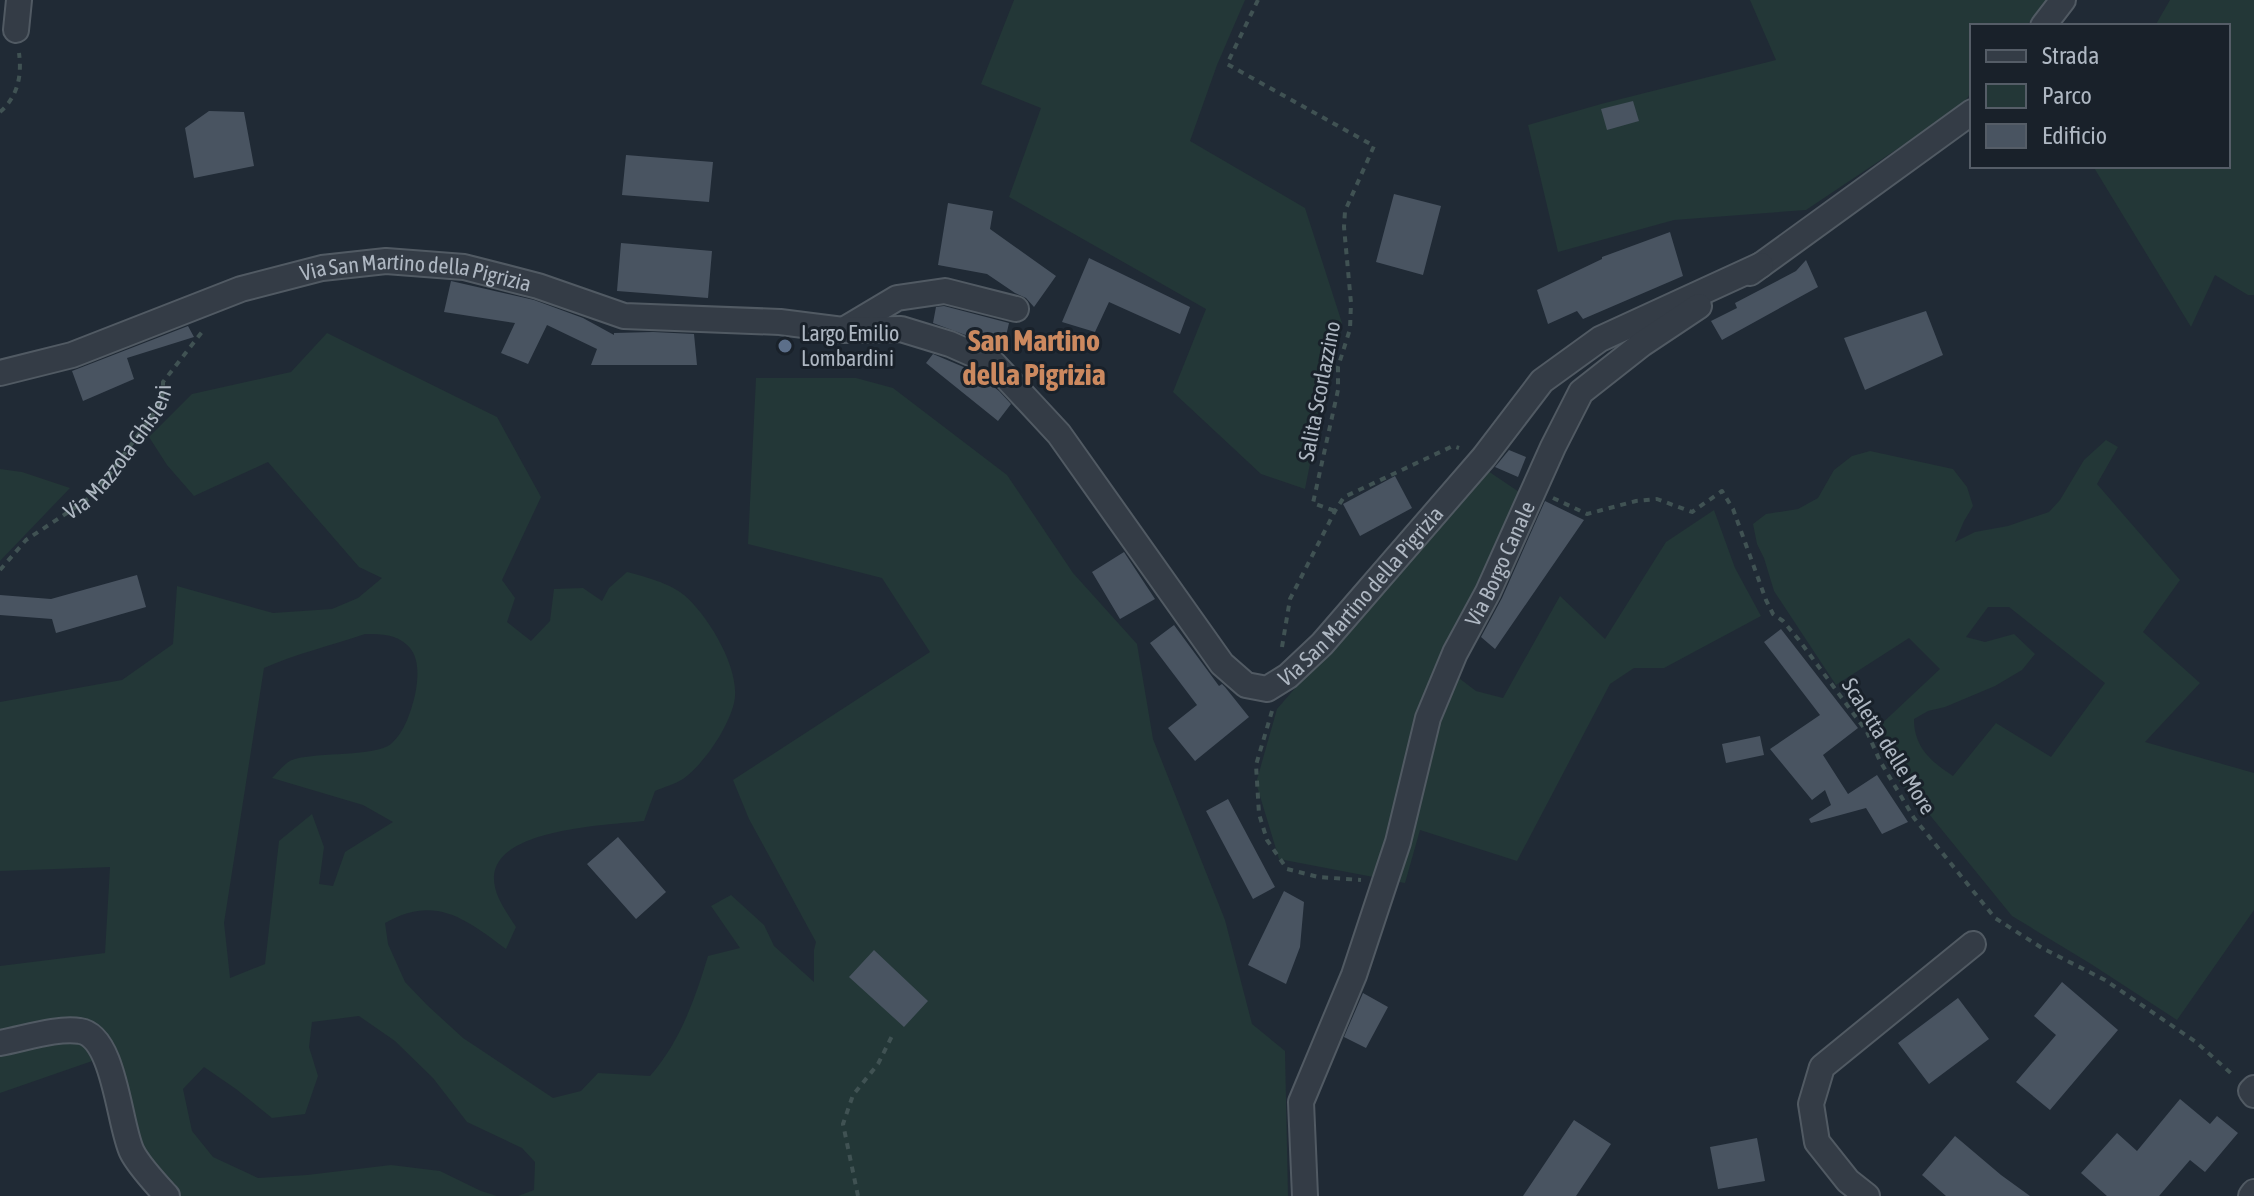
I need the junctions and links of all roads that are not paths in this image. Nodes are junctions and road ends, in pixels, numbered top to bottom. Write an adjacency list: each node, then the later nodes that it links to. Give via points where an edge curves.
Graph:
1 (19, 0): 4 (street)
2 (2063, 0): 3 (street)
3 (2045, 24)
4 (16, 30)
5 (1970, 113): 6 (street, Via Borgo Canale)
6 (1761, 265): 8 (street, Via San Martino della Pigrizia, via 1600,339 1542,381 1484,457 1322,644 1267,689 1246,685 1222,664 1059,434 993,363 901,329); 13 (street, Via Borgo Canale, via 1642,344 1581,392 1553,447 1428,718 1398,842 1354,975 1301,1102)
7 (1016, 309): 8 (street, via 945,291 897,298)
8 (843, 330): 9 (street, Via San Martino della Pigrizia, via 624,316 464,267 386,261 322,268 241,289 72,355)
9 (0, 373)
10 (1973, 944): 14 (street, via 1822,1067 1811,1104 1817,1142)
11 (0, 1043): 12 (street, via 61,1031 94,1037 110,1072 132,1152)
12 (167, 1196)
13 (1305, 1196)
14 (1867, 1196)

